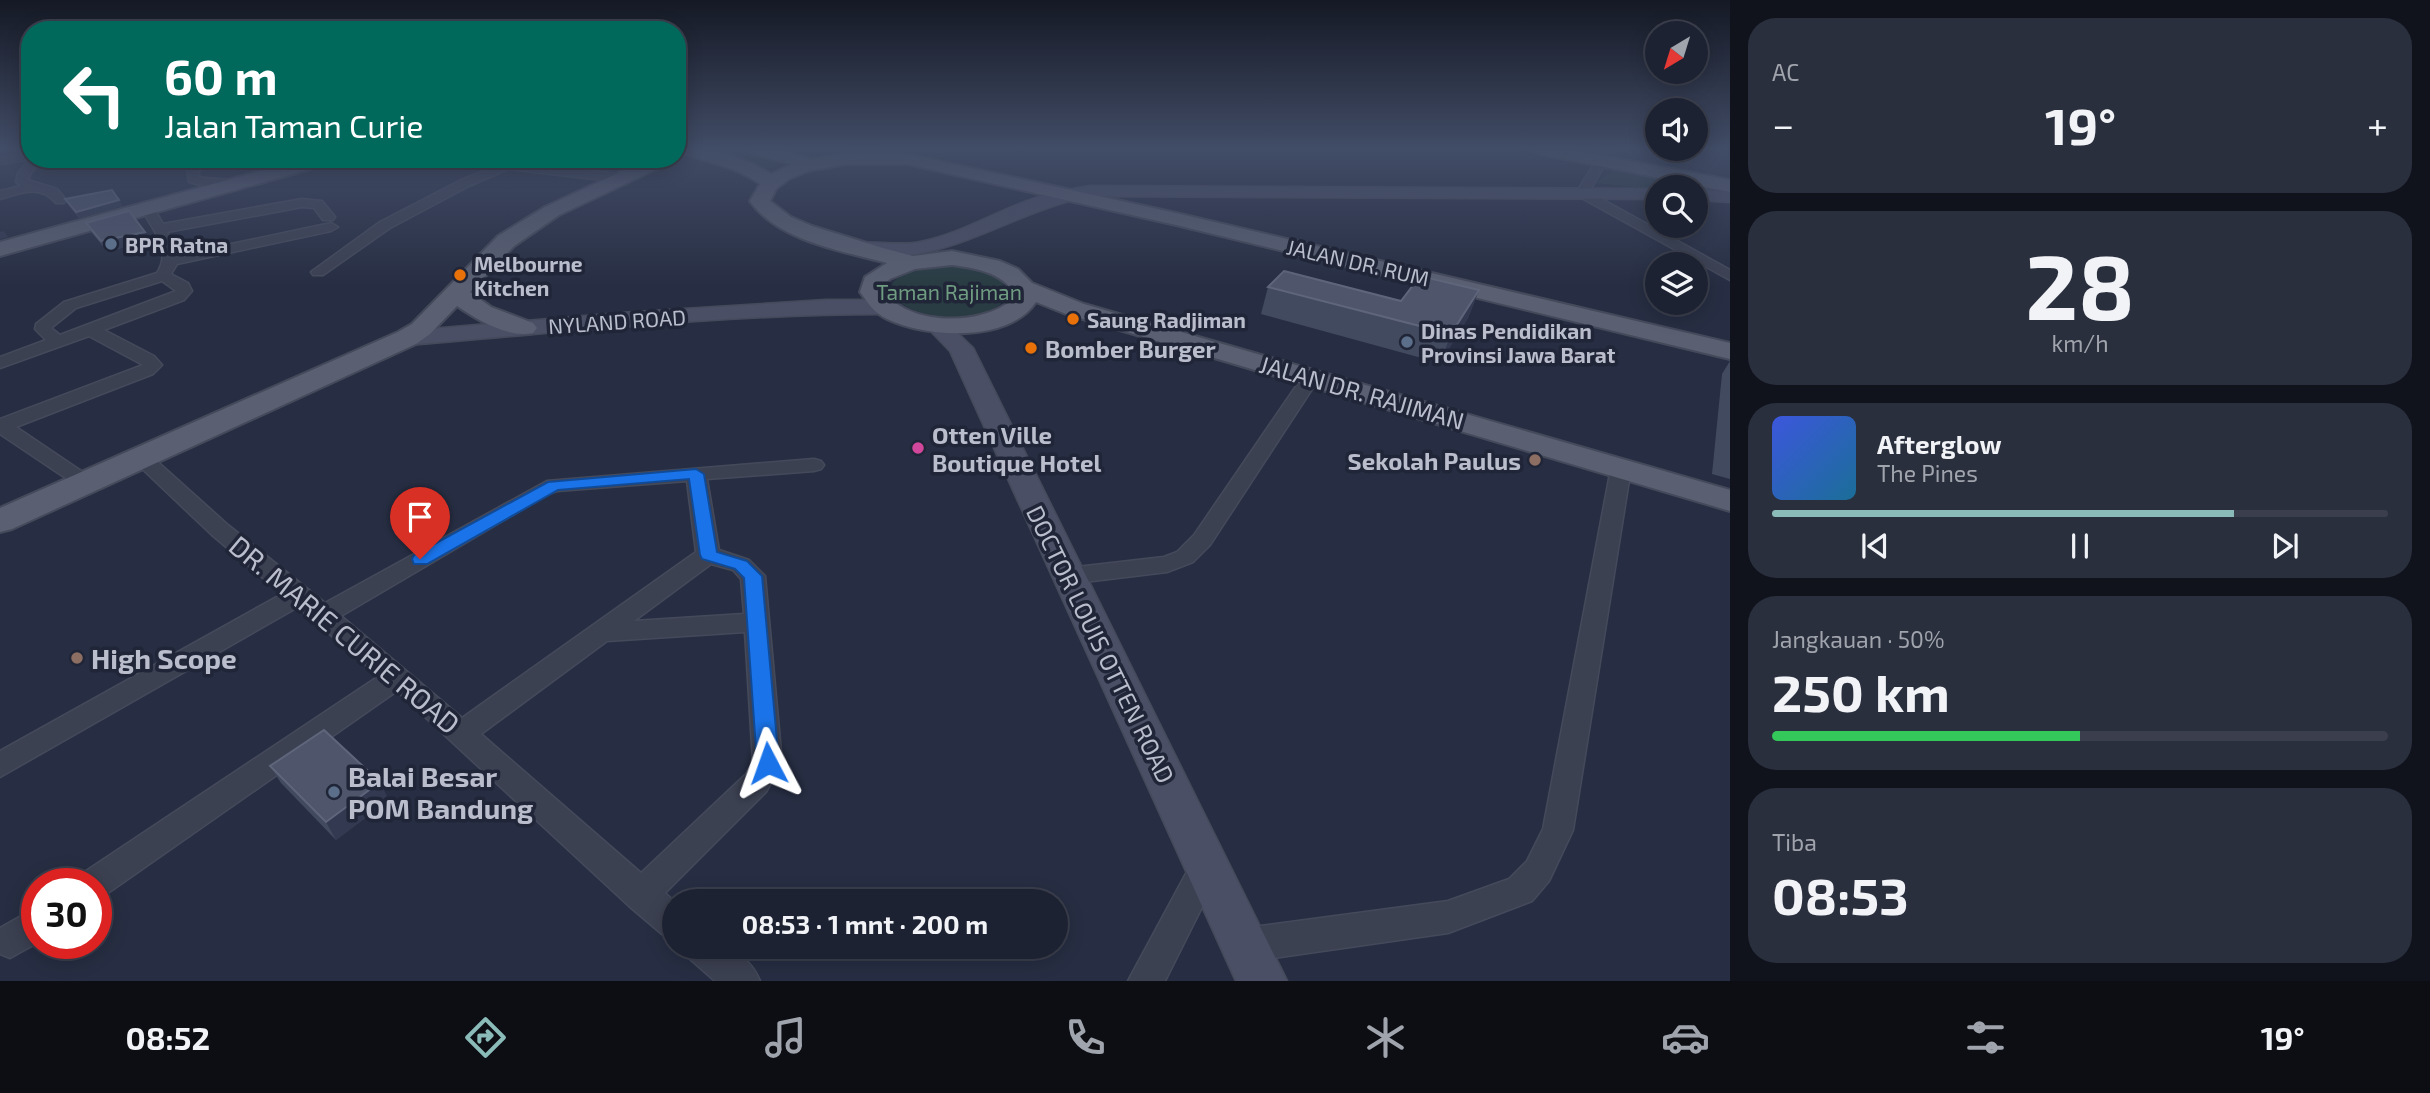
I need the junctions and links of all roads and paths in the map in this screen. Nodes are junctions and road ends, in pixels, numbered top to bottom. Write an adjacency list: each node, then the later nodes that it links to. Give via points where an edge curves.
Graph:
1 (55, 195): 14 (street)
2 (193, 195): 16 (main road)
3 (443, 195): 25 (street, via 385,225)
4 (585, 195): 28 (main road, via 506,242)
5 (763, 195): 20 (main road, via 765,210)
6 (1035, 195): 15 (main road)
7 (1065, 195): 15 (main road)
8 (1078, 195): 13 (main road, JALAN DR. RUM)
9 (1418, 195): 13 (main road)
10 (1585, 195): 27 (street)
11 (1708, 196): 12 (main road)
12 (1730, 197)
13 (1120, 198): 36 (main road, JALAN DR. RUM)
14 (60, 200)
15 (1028, 206): 19 (main road)
16 (147, 208): 18 (street); 21 (main road)
17 (65, 229): 21 (street)
18 (160, 229): 23 (street); 23 (street, via 302,203 318,204 330,222)
19 (965, 236): 20 (main road, via 895,251); 22 (main road)
20 (846, 245): 24 (main road)
21 (0, 248)
22 (952, 258): 24 (main road); 29 (main road, via 1000,268 1013,275)
23 (172, 261): 26 (street)
24 (911, 262): 30 (main road, via 883,273 873,285)
25 (317, 272)
26 (163, 276): 32 (street, via 183,286 179,297); 35 (street, via 70,305 44,324 43,329)
27 (1730, 276)
28 (456, 293): 31 (main road, via 482,312); 34 (main road)
29 (1024, 295): 33 (main road, via 1006,316); 38 (main road, JALAN DR. RAJIMAN)
30 (879, 300): 31 (main road, NYLAND ROAD); 33 (main road, via 906,317)
31 (524, 328): 34 (main road, NYLAND ROAD)
32 (91, 330): 35 (street); 39 (street, via 153,365)
33 (967, 336): 48 (main road, DOCTOR LOUIS OTTEN ROAD)
34 (407, 338): 40 (main road)
35 (57, 342): 37 (street)
36 (1730, 351)
37 (0, 363)
38 (1311, 377): 42 (main road, JALAN DR. RAJIMAN); 48 (street, via 1202,540 1185,557 1167,564)
39 (1, 426): 44 (street)
40 (142, 458): 44 (main road); 49 (street, DR. MARIE CURIE ROAD)
41 (814, 465): 43 (street)
42 (1621, 468): 45 (main road, JALAN DR. RAJIMAN); 61 (street, via 1558,830 1538,871 1520,890 1448,918)
43 (696, 474): 47 (street); 50 (street, via 568,483 541,490)
44 (86, 483): 46 (main road)
45 (1730, 501)
46 (0, 521)
47 (708, 555): 51 (street, via 741,565 753,576); 52 (street)
48 (1068, 576): 56 (main road, DOCTOR LOUIS OTTEN ROAD)
49 (300, 595): 50 (street, DR. MARIE CURIE ROAD); 55 (street)
50 (324, 615): 53 (street, DR. MARIE CURIE ROAD)
51 (757, 622): 52 (street); 58 (street, via 765,772)
52 (604, 632): 54 (street)
53 (398, 677): 54 (street, DR. MARIE CURIE ROAD); 57 (street)
54 (462, 733): 58 (street, DR. MARIE CURIE ROAD)
55 (0, 765)
56 (1208, 864): 61 (main road, DOCTOR LOUIS OTTEN ROAD); 63 (street)
57 (112, 872)
58 (641, 895): 59 (street, DR. MARIE CURIE ROAD)
59 (662, 913)
60 (716, 959): 62 (street)
61 (1254, 963)
62 (742, 981)
63 (1146, 981)

